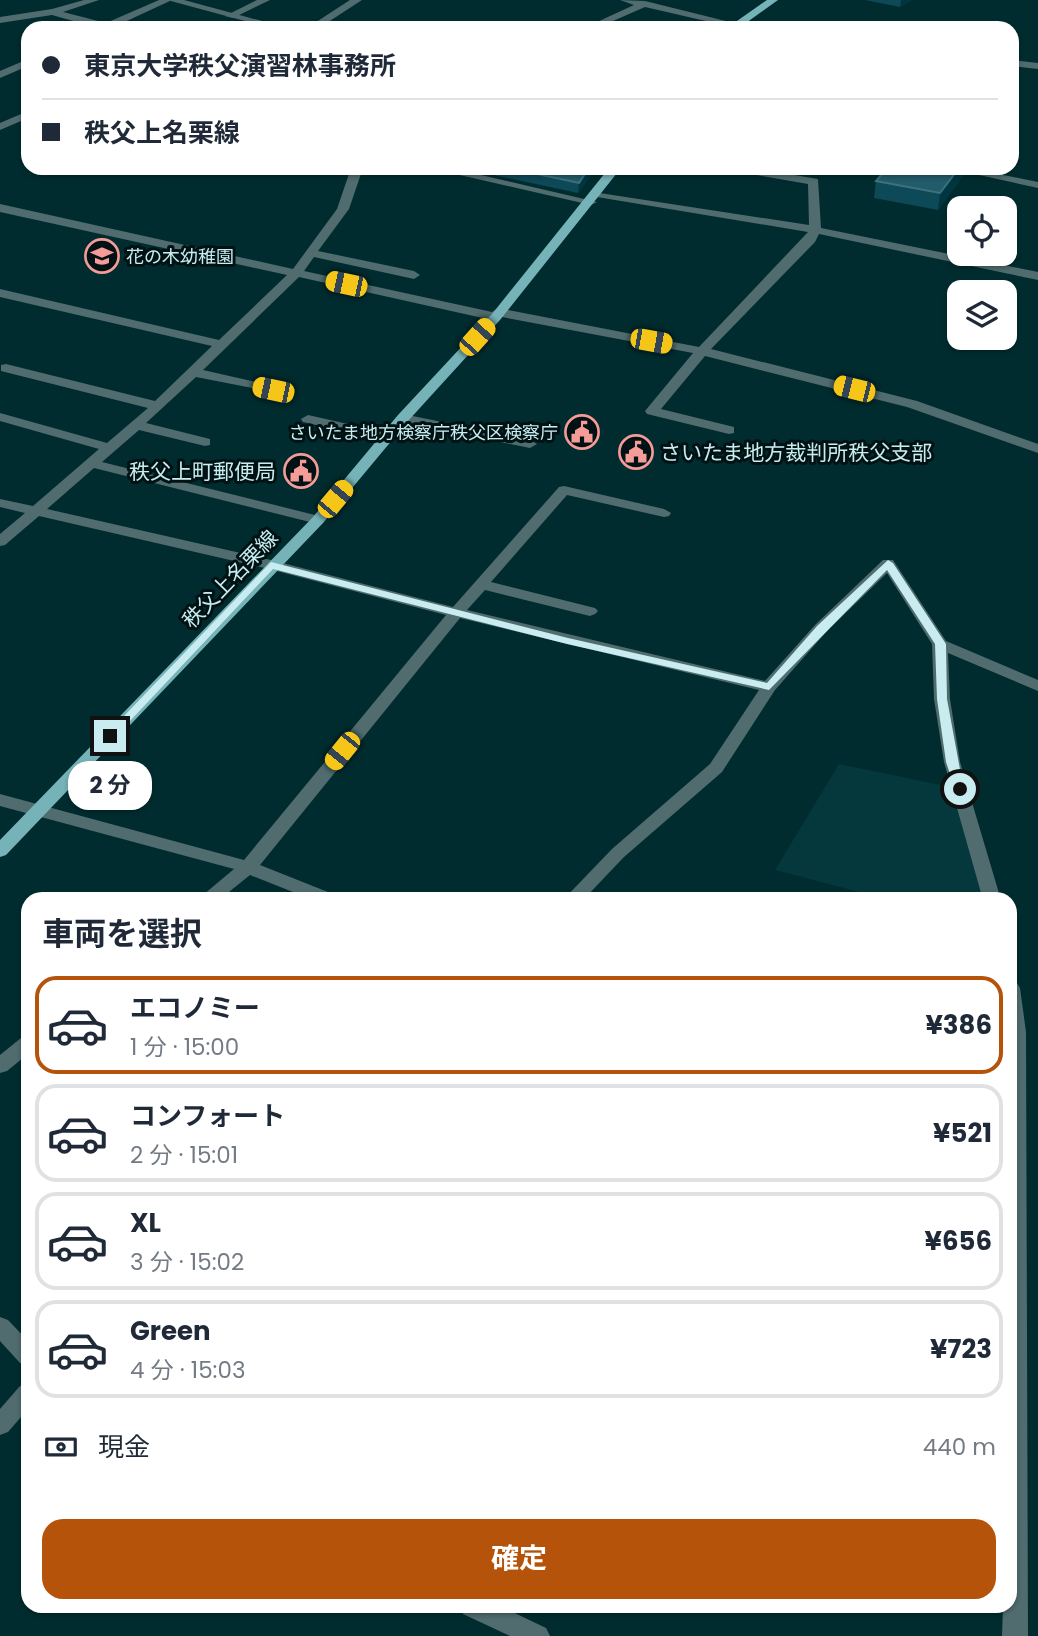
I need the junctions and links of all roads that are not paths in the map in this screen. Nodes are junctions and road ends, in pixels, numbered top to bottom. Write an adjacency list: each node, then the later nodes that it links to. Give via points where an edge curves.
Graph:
1 (94, 0): 8 (street)
2 (169, 0): 9 (street); 12 (street)
3 (265, 0): 9 (street)
4 (357, 0): 14 (street)
5 (625, 0): 7 (street)
6 (774, 0): 17 (main road)
7 (645, 4): 15 (street); 16 (street)
8 (52, 12): 10 (street); 11 (street)
9 (230, 16): 13 (street)
10 (0, 20)
11 (85, 21)
12 (121, 21)
13 (252, 21)
14 (323, 21)
15 (605, 21)
16 (711, 21)
17 (743, 21)
18 (1019, 64): 20 (street)
19 (21, 65): 21 (street)
20 (1038, 66)
21 (3, 71): 22 (street)
22 (21, 74)
23 (21, 117): 24 (street)
24 (3, 123): 25 (street)
25 (21, 126)
26 (355, 175): 39 (street, via 343,209)
27 (472, 175): 34 (street)
28 (610, 175): 34 (main road, 秩父上名栗線)
29 (776, 175): 32 (street)
30 (810, 175): 32 (street)
31 (988, 175): 33 (street)
32 (807, 180): 38 (street, via 814,181)
33 (1038, 185)
34 (594, 198): 38 (street); 44 (main road, 秩父上名栗線)
35 (0, 208): 36 (street)
36 (22, 213): 37 (street); 40 (street)
37 (0, 222)
38 (815, 230): 42 (street); 46 (street)
39 (310, 253): 40 (street); 41 (street)
40 (296, 273): 44 (street); 45 (street)
41 (414, 275)
42 (1038, 276)
43 (0, 293): 45 (street)
44 (497, 315): 46 (street); 52 (main road, 秩父上名栗線)
45 (219, 344): 48 (street)
46 (702, 351): 55 (street, via 652,411); 60 (street, via 912,404)
47 (6, 368): 50 (street)
48 (192, 372): 49 (street); 50 (street)
49 (273, 390)
50 (158, 406): 54 (street)
51 (0, 417): 59 (street)
52 (403, 418): 56 (main road, 秩父上名栗線); 58 (street)
53 (308, 419): 56 (street)
54 (137, 425): 57 (street); 59 (street)
55 (729, 430)
56 (387, 437): 65 (main road, 秩父上名栗線)
57 (205, 442)
58 (530, 444)
59 (111, 448): 61 (street)
60 (1038, 450)
61 (94, 464): 63 (street); 65 (street)
62 (0, 503): 63 (street)
63 (37, 512): 66 (street); 67 (street)
64 (664, 513): 68 (street, via 564,490)
65 (317, 520): 67 (main road, 秩父上名栗線)
66 (0, 542)
67 (271, 565): 70 (street); 75 (main road, 秩父上名栗線)
68 (481, 584): 69 (street); 70 (street)
69 (590, 611)
70 (456, 613): 73 (street); 77 (street)
71 (940, 644): 72 (street); 73 (street, via 888,563); 81 (street, via 942,699 952,762)
72 (1038, 686)
73 (769, 687): 80 (street, via 716,768)
74 (1, 801): 75 (street)
75 (39, 811): 76 (main road, 秩父上名栗線); 77 (street)
76 (0, 851)
77 (248, 867): 78 (street); 79 (street)
78 (216, 892)
79 (312, 892)
80 (580, 892)
81 (990, 892)
82 (21, 1049): 83 (street)
83 (0, 1066)
84 (0, 1326): 85 (street)
85 (21, 1348)
86 (21, 1401): 87 (street)
87 (0, 1425)
88 (487, 1613): 90 (street)
89 (1016, 1613): 91 (street)
90 (537, 1636)
91 (1016, 1636)

